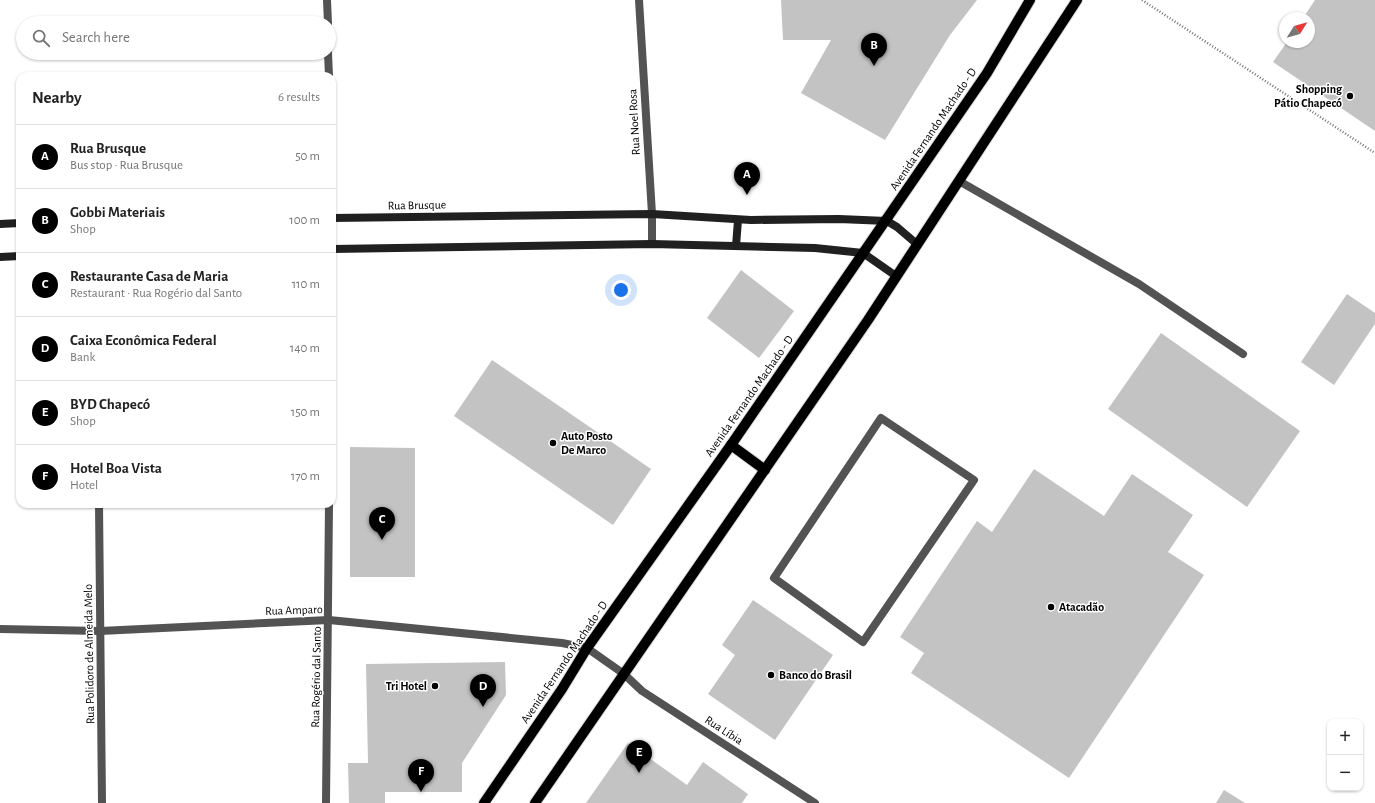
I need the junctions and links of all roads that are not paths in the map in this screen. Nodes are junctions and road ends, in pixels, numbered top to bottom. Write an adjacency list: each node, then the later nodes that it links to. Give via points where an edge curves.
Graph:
1 (327, 0): 5 (street)
2 (639, 0): 9 (street, Rua Noel Rosa)
3 (1030, 0): 12 (main road, Avenida Fernando Machado - D, via 988,73)
4 (1077, 0): 8 (main road)
5 (328, 16)
6 (328, 60): 7 (street)
7 (329, 72)
8 (959, 181): 16 (main road); 23 (street, via 1139,284)
9 (652, 214): 10 (street, Rua Brusque); 11 (street, Rua Brusque); 15 (street, Rua Noel Rosa)
10 (336, 218)
11 (738, 220): 12 (street, Rua Brusque); 17 (street)
12 (887, 220): 16 (street); 19 (main road, Avenida Fernando Machado - D)
13 (16, 223): 14 (street)
14 (0, 224)
15 (652, 244): 17 (street); 18 (street)
16 (918, 245): 22 (main road)
17 (736, 246): 19 (street)
18 (336, 249)
19 (863, 252): 22 (street); 24 (main road, Avenida Fernando Machado - D)
20 (0, 256): 21 (street)
21 (16, 256)
22 (896, 276): 25 (main road)
23 (1243, 354)
24 (731, 444): 25 (main road); 32 (main road, Avenida Fernando Machado - D)
25 (765, 470): 33 (main road)
26 (99, 508): 31 (street, Rua Polidoro de Almeida Melo)
27 (329, 508): 29 (street, Rua Rogério dal Santo)
28 (800, 539): 28 (street, via 881,418 974,480 863,642 774,578)
29 (329, 620): 31 (street, Rua Amparo); 32 (street, Rua Amparo, via 562,643); 35 (street, Rua Rogério dal Santo)
30 (0, 629): 31 (street, Rua Amparo)
31 (100, 630): 34 (street, Rua Polidoro de Almeida Melo)
32 (587, 648): 33 (street, Rua Líbia); 36 (main road, Avenida Fernando Machado - D)
33 (624, 674): 37 (main road); 38 (street, Rua Líbia, via 642,691)
34 (102, 803)
35 (326, 803)
36 (484, 803)
37 (534, 803)
38 (815, 803)

